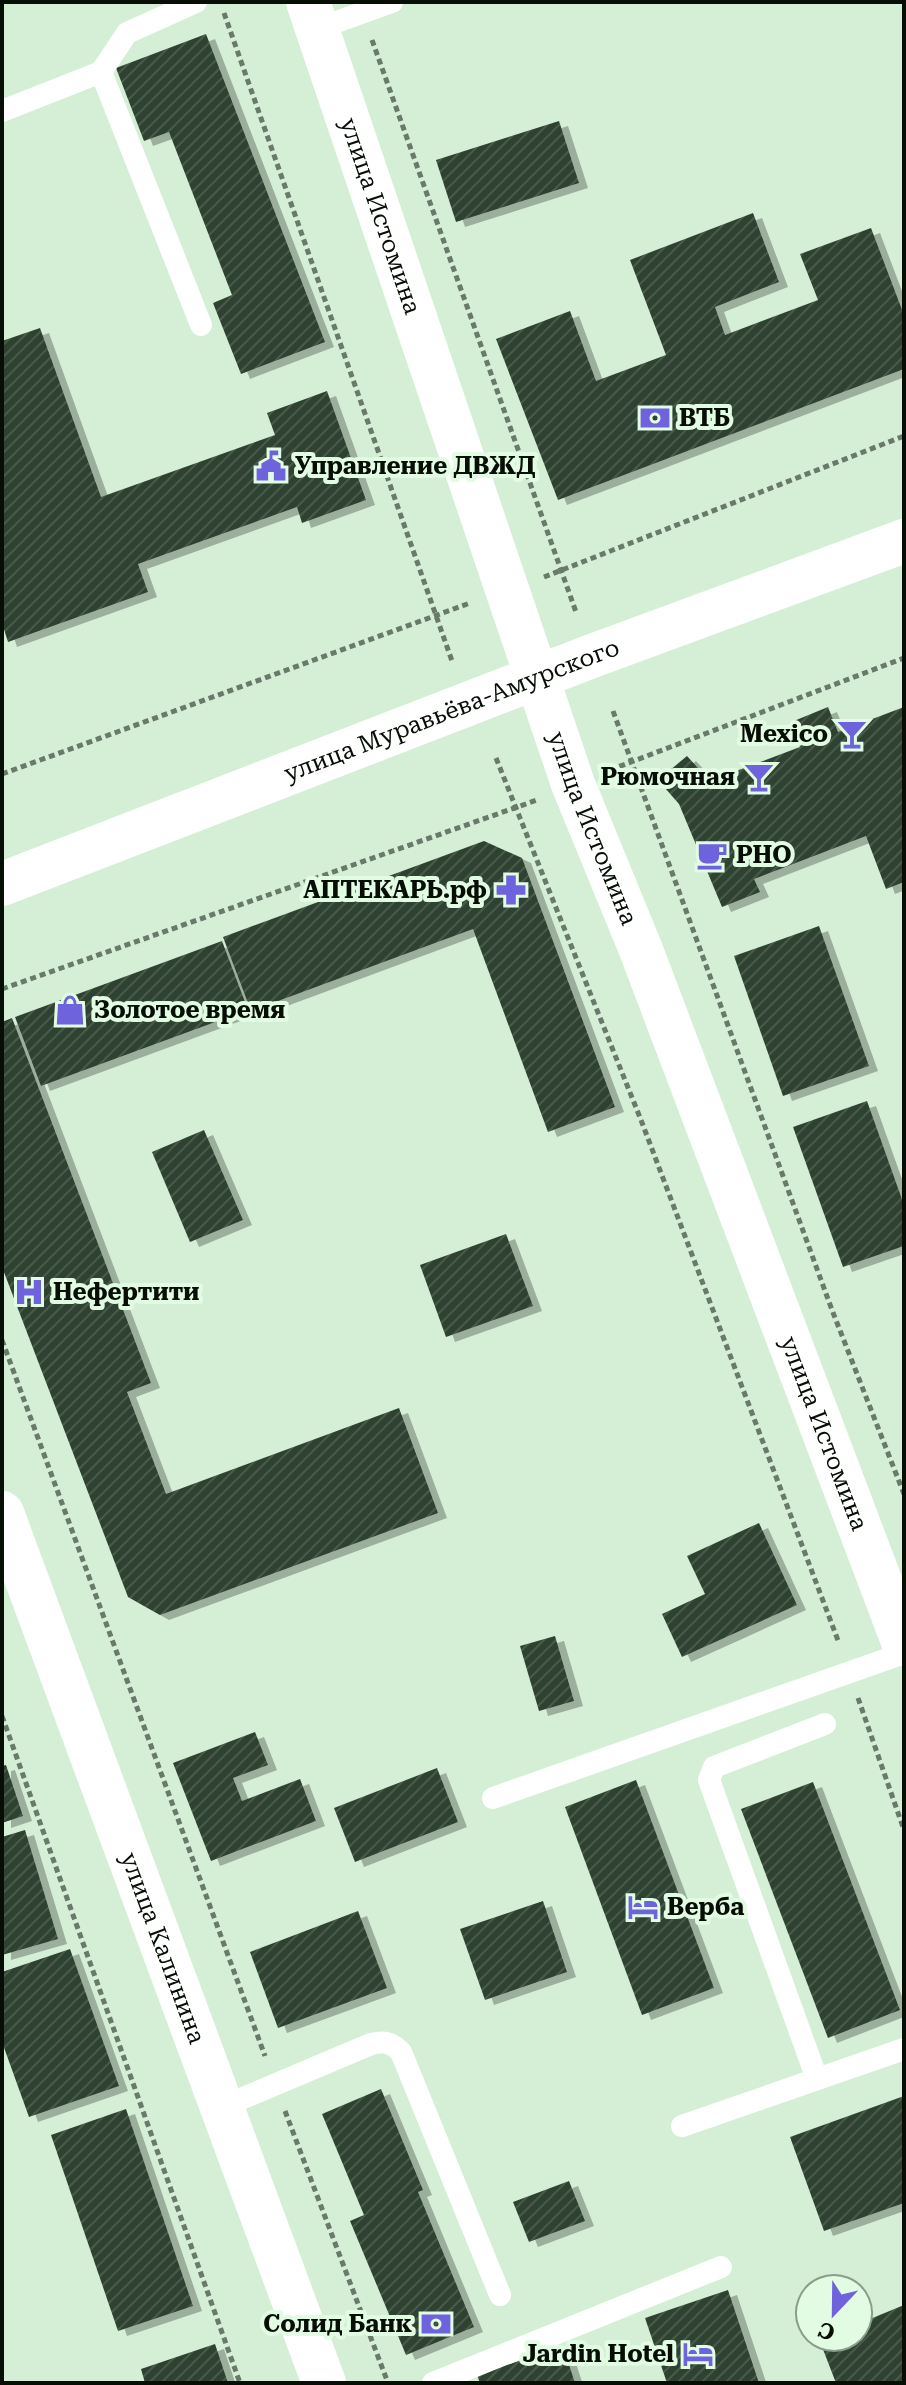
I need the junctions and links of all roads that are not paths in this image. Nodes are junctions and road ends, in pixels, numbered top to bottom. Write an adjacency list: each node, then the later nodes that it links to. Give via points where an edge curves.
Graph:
1 (196, 2): 4 (lane, via 127,33)
2 (392, 2): 3 (lane, via 362,13)
3 (312, 15): 8 (main road, улица Истомина)
4 (101, 72): 5 (lane); 6 (lane)
5 (2, 111)
6 (201, 325)
7 (904, 541): 8 (main road, улица Муравьёва-Амурского)
8 (538, 678): 9 (main road, улица Муравьёва-Амурского); 11 (main road, улица Истомина, via 573,784)
9 (2, 884)
10 (2, 1513): 17 (main road, улица Калинина)
11 (904, 1644)
12 (904, 1653): 14 (lane)
13 (825, 1724): 16 (lane, via 714,1767 709,1780)
14 (493, 1798)
15 (904, 2049): 16 (lane)
16 (817, 2079): 18 (lane)
17 (222, 2107): 20 (lane, via 371,2044 394,2045); 21 (main road, улица Калинина)
18 (682, 2126)
19 (721, 2267): 22 (lane)
20 (500, 2295)
21 (324, 2383)
22 (433, 2383)

